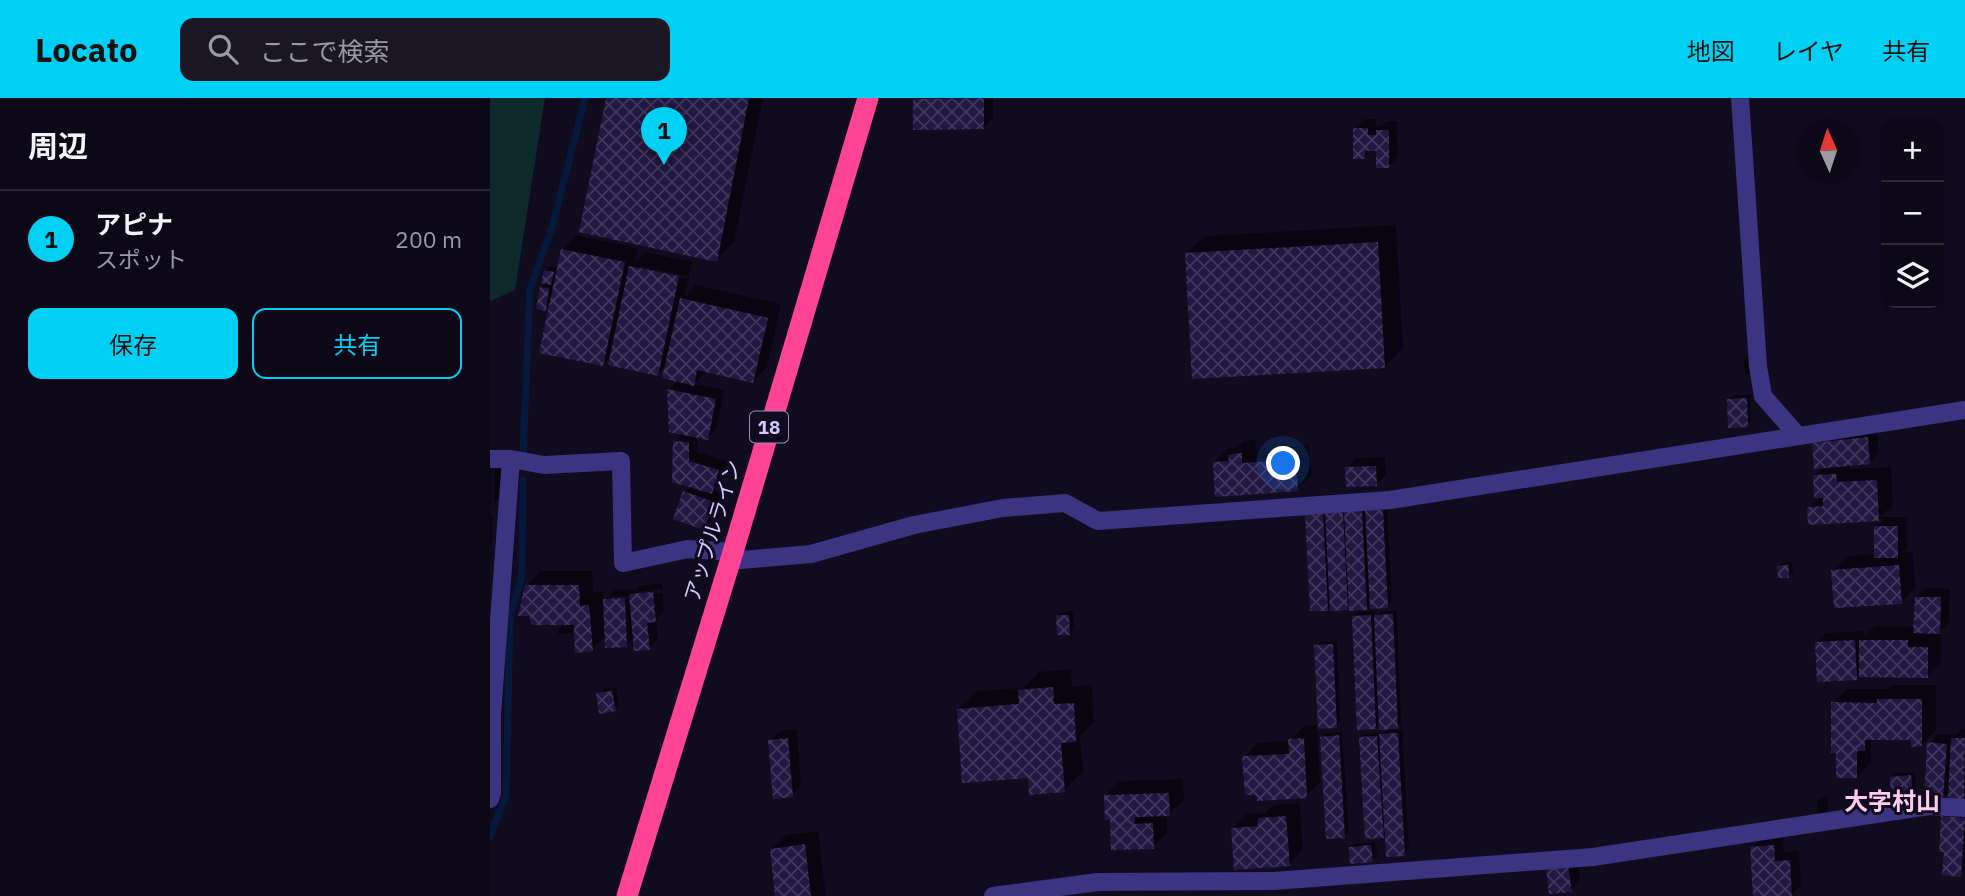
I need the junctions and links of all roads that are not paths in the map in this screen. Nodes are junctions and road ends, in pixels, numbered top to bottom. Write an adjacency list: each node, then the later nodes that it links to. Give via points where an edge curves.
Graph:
1 (868, 98): 7 (highway, アップルライン / 18)
2 (1740, 98): 4 (street, via 1763,396)
3 (1965, 410): 4 (street)
4 (1798, 436): 7 (street, via 1390,500 1098,521 1065,503 1003,508 914,525 811,554)
5 (490, 459): 6 (street)
6 (510, 459): 7 (street, via 544,465 621,461 623,564 688,549); 8 (street, via 492,715)
7 (732, 557): 10 (highway, アップルライン / 18)
8 (491, 795)
9 (1965, 807): 11 (street, via 1929,807 1593,857 1274,881 1098,882)
10 (627, 896)
11 (993, 896)

